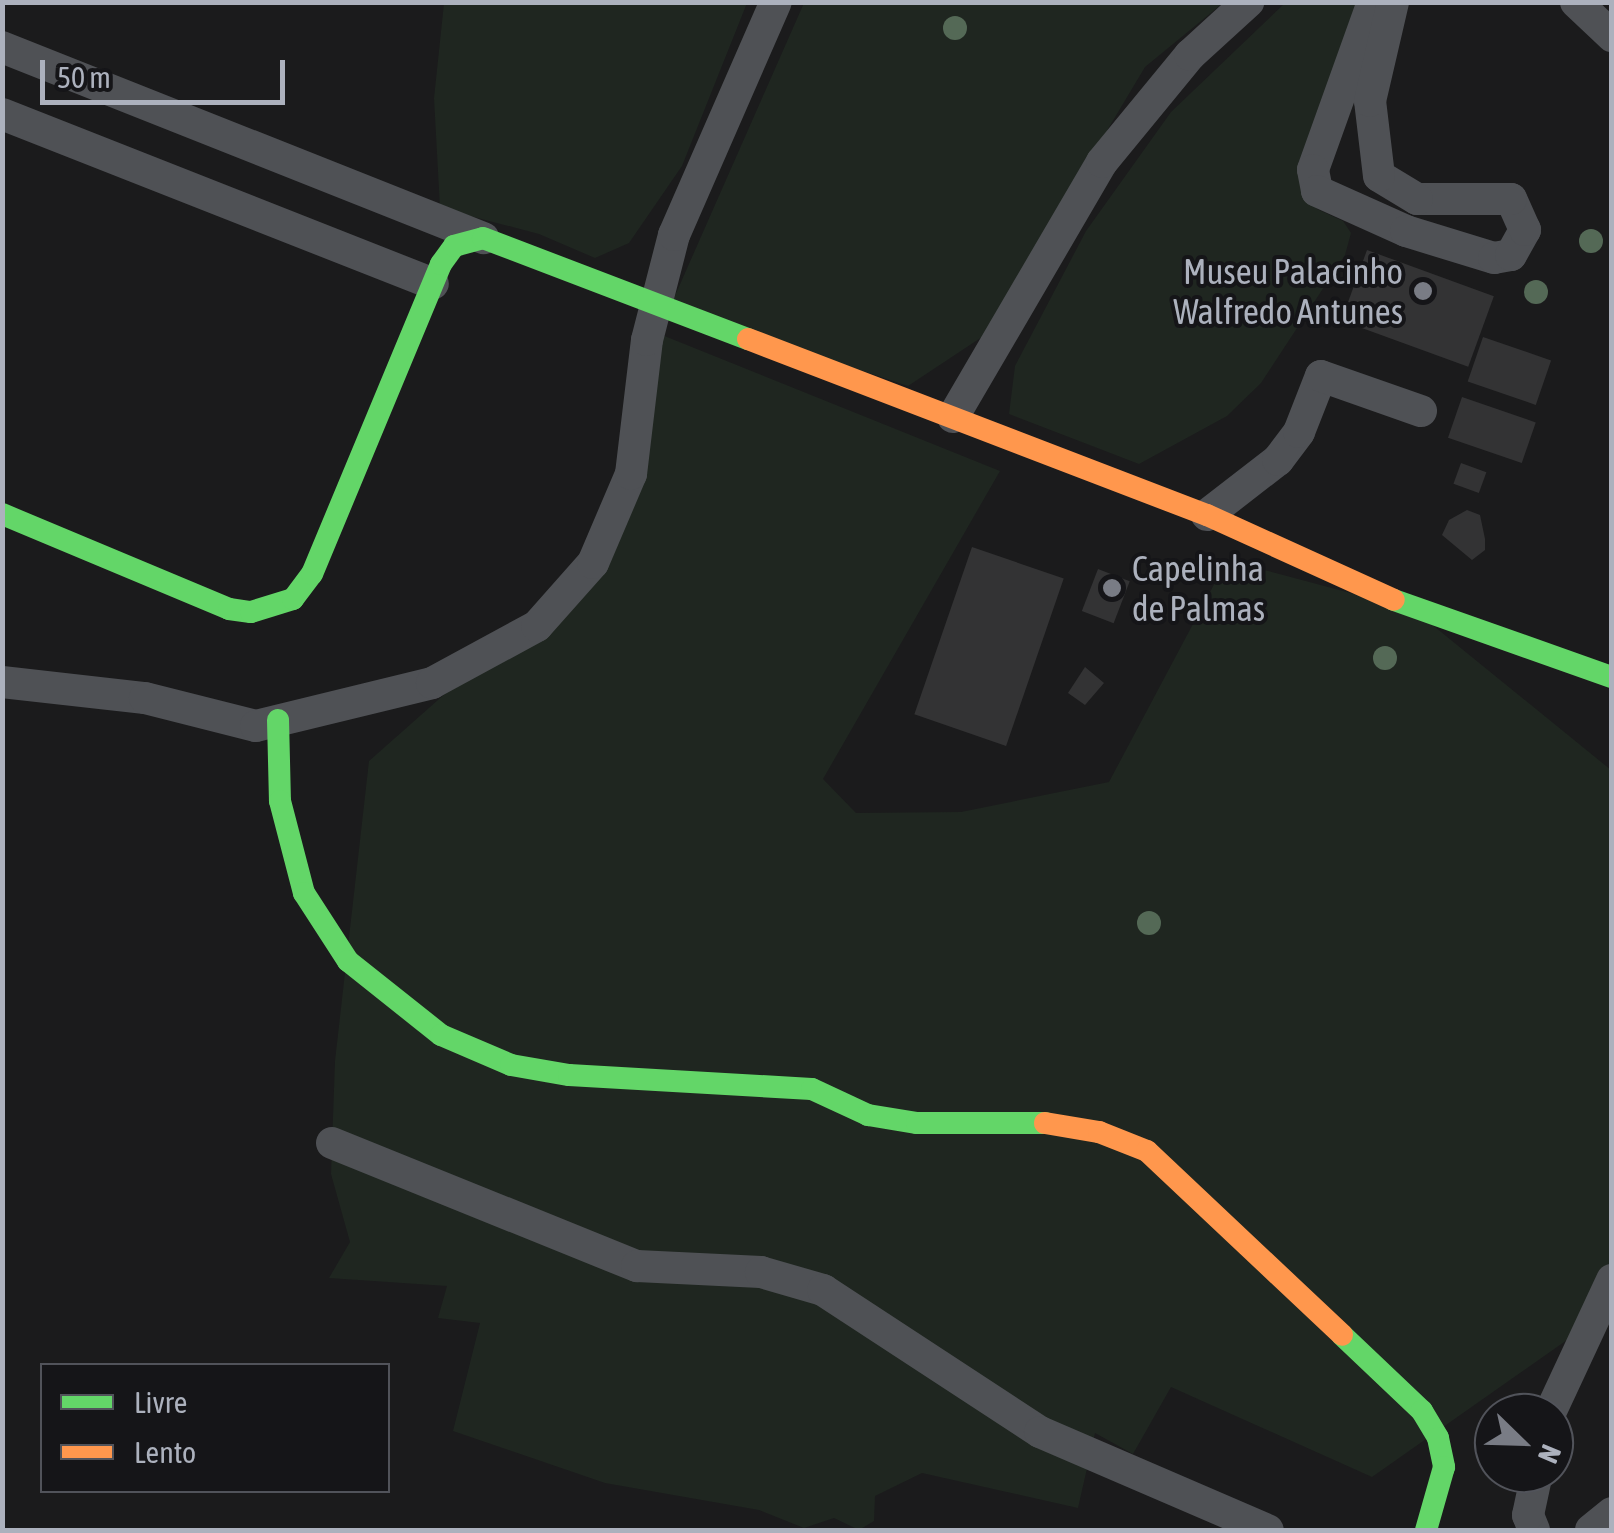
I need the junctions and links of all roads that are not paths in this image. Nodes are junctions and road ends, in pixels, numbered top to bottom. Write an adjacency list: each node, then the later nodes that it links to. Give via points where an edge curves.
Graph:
1 (776, 2): 11 (street, via 674,235)
2 (1248, 2): 13 (street, via 1190,55 1102,162)
3 (1373, 2): 4 (street, via 1313,170 1316,191 1406,231 1494,258 1511,255 1525,230 1511,199 1417,199 1379,176 1370,101)
4 (1393, 2)
5 (1576, 2): 6 (street)
6 (1612, 36)
7 (2, 47): 9 (street)
8 (2, 114): 10 (street)
9 (483, 238): 10 (street, via 454,246); 11 (street)
10 (433, 284): 14 (street, via 312,574 277,608 229,610)
11 (660, 308): 13 (street); 18 (street, via 647,340 631,474 593,563 537,626 432,684)
12 (1421, 412): 15 (street, via 1322,376 1299,432 1278,460)
13 (953, 417): 15 (street)
14 (2, 514)
15 (1207, 515): 16 (street, via 1435,620)
16 (1612, 677)
17 (2, 682): 18 (street, via 145,698 256,726)
18 (278, 720): 25 (street, via 280,801 304,893 348,961 441,1035 511,1065 812,1089 868,1115 917,1124 1024,1119 1099,1132 1147,1152 1422,1411 1438,1438 1444,1467)
19 (332, 1143): 24 (street, via 637,1266 760,1272 823,1290 1040,1432)
20 (1612, 1280): 21 (street)
21 (1559, 1393)
22 (1533, 1493): 26 (street, via 1528,1515)
23 (1612, 1513): 27 (street)
24 (1268, 1530)
25 (1426, 1530)
26 (1534, 1530)
27 (1591, 1530)

